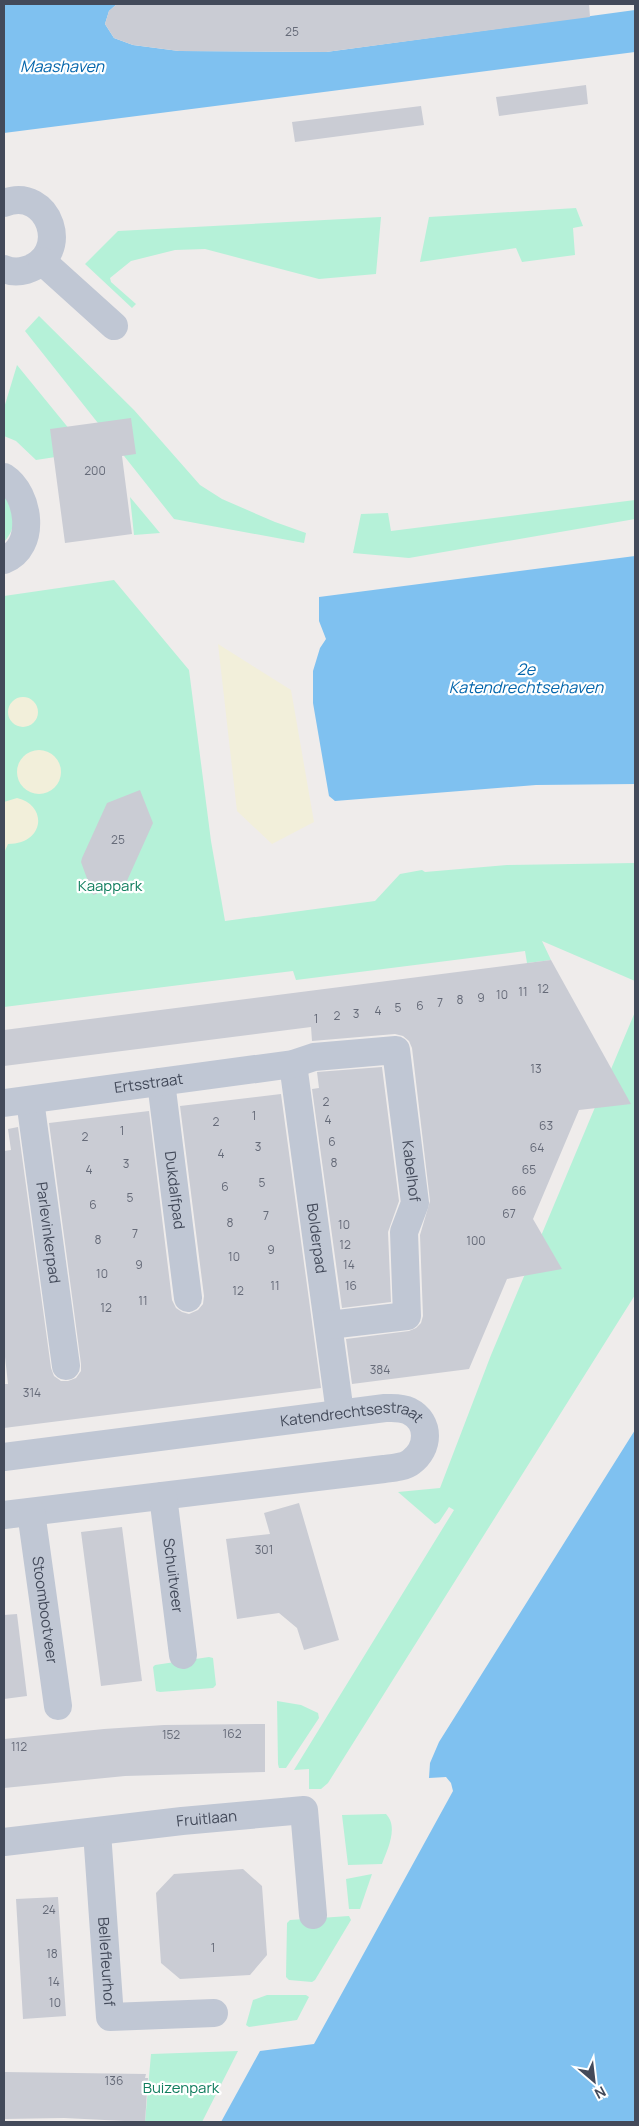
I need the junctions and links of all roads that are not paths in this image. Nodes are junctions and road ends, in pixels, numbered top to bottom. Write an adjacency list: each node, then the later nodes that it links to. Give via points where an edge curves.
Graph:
1 (4, 203): 2 (street, via 29,202 47,216 53,239)
2 (42, 261): 3 (street, via 20,272); 4 (street)
3 (4, 269)
4 (114, 326)
5 (4, 477): 6 (street, via 20,498 26,522 22,545 11,558)
6 (4, 560)
7 (293, 1064): 8 (street, Ertsstraat); 11 (street, Bolderpad); 11 (street, Kabelhof, via 314,1057 396,1050 415,1203 404,1232 406,1316)
8 (161, 1082): 9 (street, Ertsstraat); 10 (street, Dukdalfpad)
9 (17, 1102): 12 (street, Parlevinkerpad)
10 (188, 1298)
11 (329, 1325): 13 (street, Bolderpad)
12 (66, 1366)
13 (340, 1413): 14 (street, Katendrechtsestraat); 15 (street, Katendrechtsestraat, via 385,1408 407,1410 422,1424 425,1445 410,1464 384,1470)
14 (4, 1457)
15 (163, 1496): 16 (street, Katendrechtsestraat); 18 (street, Schuitveer)
16 (31, 1512): 17 (street, Katendrechtsestraat); 19 (street, Stoombootveer)
17 (4, 1516)
18 (183, 1655)
19 (58, 1706)
20 (97, 1832): 21 (street, Fruitlaan); 22 (street, Fruitlaan, via 304,1810); 23 (street, Bellefleurhof, via 110,2017)
21 (4, 1842)
22 (313, 1915)
23 (214, 2013)

